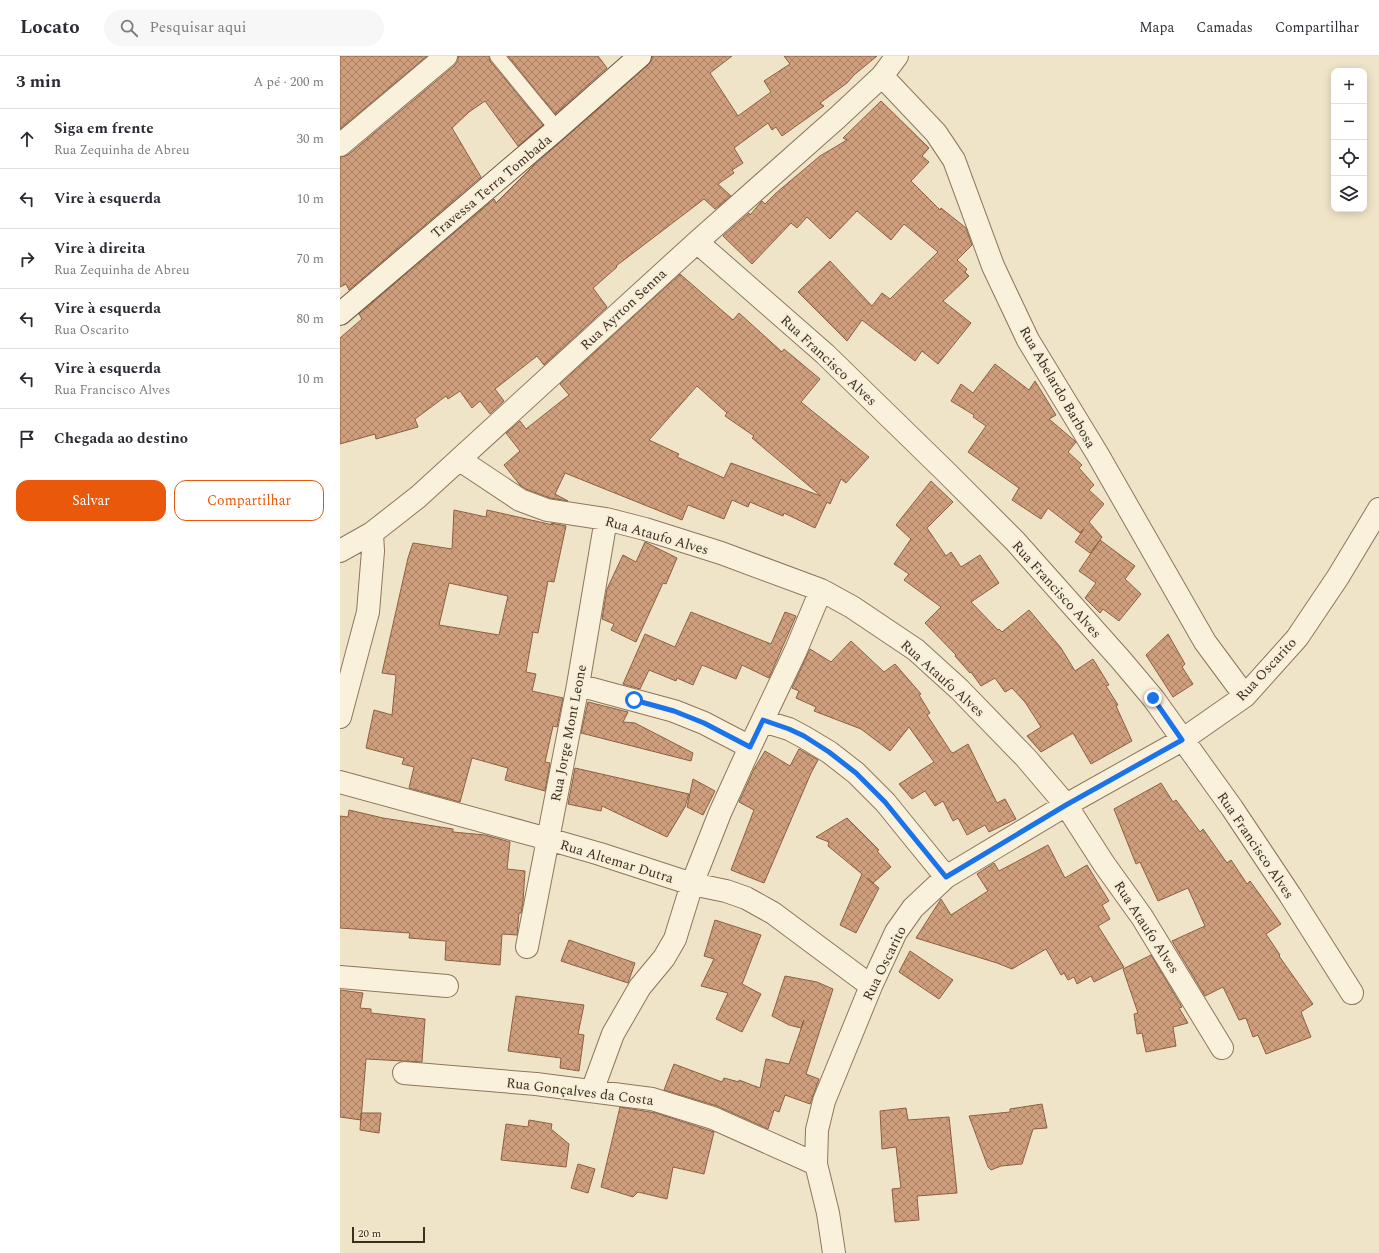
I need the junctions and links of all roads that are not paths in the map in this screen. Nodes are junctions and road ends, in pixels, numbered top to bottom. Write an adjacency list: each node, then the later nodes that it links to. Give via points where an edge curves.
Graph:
1 (446, 56): 7 (street)
2 (497, 56): 6 (lane)
3 (640, 56): 6 (street, Travessa Terra Tombada)
4 (897, 56): 5 (street, Rua Ayrton Senna)
5 (882, 76): 8 (street, Rua Ayrton Senna); 17 (street, Rua Abelardo Barbosa, via 936,133 954,160 993,266 1028,340 1098,455 1205,642)
6 (557, 129): 9 (street, Travessa Terra Tombada)
7 (340, 145)
8 (697, 242): 10 (street, Rua Ayrton Senna); 20 (street, Rua Francisco Alves, via 825,354 1015,541 1153,698)
9 (340, 314)
10 (460, 460): 12 (street, Rua Ataufo Alves, via 520,500 547,510); 13 (street, Rua Ayrton Senna)
11 (1379, 509): 17 (street, Rua Oscarito, via 1297,638)
12 (606, 519): 15 (street, Rua Ataufo Alves, via 721,553); 16 (street, Rua Jorge Mont Leone)
13 (372, 533): 14 (street, Rua Ayrton Senna); 18 (street, via 368,612)
14 (340, 551)
15 (821, 590): 19 (street); 23 (street, Rua Ataufo Alves, via 852,607 916,650 959,689 1026,758)
16 (578, 685): 21 (street, via 674,711); 24 (street, Rua Jorge Mont Leone)
17 (1245, 696): 20 (street, Rua Oscarito)
18 (340, 717)
19 (763, 720): 21 (street); 25 (street, via 804,736 856,773 885,802)
20 (1182, 740): 23 (street, Rua Oscarito); 31 (street, Rua Francisco Alves, via 1232,808)
21 (750, 747): 26 (street)
22 (340, 782): 24 (street, Rua Altemar Dutra)
23 (1066, 805): 25 (street, Rua Oscarito); 32 (street, Rua Ataufo Alves, via 1142,917)
24 (548, 839): 26 (street, Rua Altemar Dutra); 27 (street, Rua Jorge Mont Leone)
25 (946, 877): 30 (street, Rua Oscarito, via 913,908 896,932)
26 (692, 884): 30 (street, Rua Altemar Dutra, via 746,898 773,913); 34 (street, via 676,939 640,987 613,1034)
27 (527, 947)
28 (340, 977): 29 (street)
29 (447, 986)
30 (871, 986): 35 (street, Rua Oscarito, via 824,1101 817,1130)
31 (1352, 993)
32 (1222, 1048)
33 (404, 1073): 34 (street, Rua Gonçalves da Costa)
34 (592, 1091): 35 (street, Rua Gonçalves da Costa, via 652,1099 713,1118)
35 (816, 1164): 36 (street, Rua Oscarito, via 828,1213)
36 (834, 1253)

